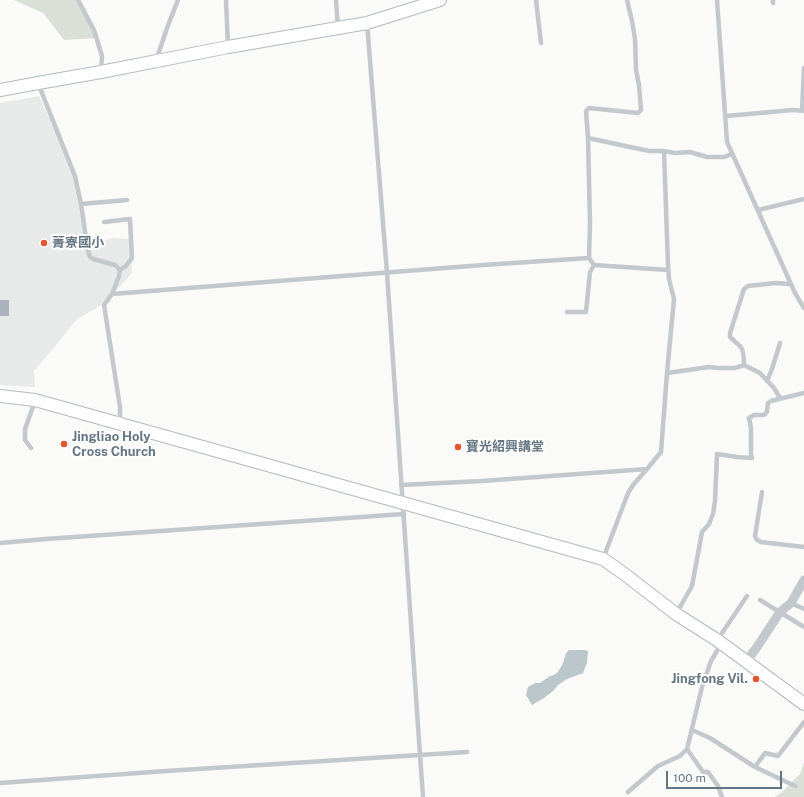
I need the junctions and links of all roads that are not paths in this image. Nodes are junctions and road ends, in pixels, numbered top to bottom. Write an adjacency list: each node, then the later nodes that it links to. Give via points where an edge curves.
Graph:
1 (78, 0): 15 (lane, via 94,30 102,56)
2 (178, 0): 13 (lane)
3 (226, 0): 12 (lane)
4 (336, 0): 10 (lane)
5 (536, 0): 11 (lane)
6 (627, 0): 20 (lane, via 635,39 641,110 638,113 589,108 586,112)
7 (717, 0): 19 (lane)
8 (434, 1): 9 (street)
9 (368, 23): 10 (street); 32 (lane)
10 (338, 28): 12 (street)
11 (541, 43)
12 (228, 47): 13 (street)
13 (156, 61): 15 (street)
14 (804, 68): 18 (lane)
15 (101, 72): 16 (street)
16 (38, 83): 17 (street); 25 (lane, via 75,176)
17 (0, 90)
18 (803, 111): 19 (lane)
19 (726, 116): 22 (lane, via 727,142)
20 (588, 138): 21 (lane); 28 (lane)
21 (664, 152): 22 (lane, via 690,152 707,157 724,157); 31 (lane)
22 (732, 154): 26 (lane)
23 (804, 199): 26 (lane)
24 (127, 200): 25 (lane)
25 (81, 204): 30 (lane, via 90,257 115,265)
26 (758, 210): 33 (lane)
27 (104, 222): 30 (lane, via 130,219 132,258)
28 (589, 258): 29 (lane); 32 (lane)
29 (594, 265): 31 (lane); 36 (lane, via 590,272 586,312)
30 (120, 270): 34 (lane)
31 (668, 270): 39 (lane, via 674,299)
32 (387, 273): 34 (lane); 48 (lane)
33 (790, 284): 35 (lane); 38 (lane, via 748,286 744,289 730,333 730,337 742,349)
34 (112, 294): 45 (lane, via 104,305 120,407)
35 (804, 308)
36 (567, 312)
37 (780, 343): 40 (lane)
38 (744, 365): 39 (lane, via 735,368 709,367); 40 (lane, via 760,373)
39 (667, 373): 47 (lane, via 661,452)
40 (767, 380): 43 (lane)
41 (804, 393): 43 (lane)
42 (0, 396): 44 (street)
43 (780, 398): 60 (lane, via 768,403 767,412 764,414 749,418 752,458 717,454 713,514 702,532 692,586)
44 (36, 400): 45 (street); 46 (lane, via 24,429 25,440)
45 (120, 423): 50 (street)
46 (31, 448)
47 (648, 469): 48 (lane); 53 (lane, via 628,493)
48 (401, 485): 50 (lane)
49 (762, 492): 52 (lane, via 755,536 757,540)
50 (403, 508): 51 (lane); 53 (street); 69 (lane)
51 (0, 543)
52 (804, 547)
53 (607, 562): 60 (street)
54 (804, 580): 57 (street)
55 (747, 596): 62 (lane)
56 (760, 600): 59 (lane)
57 (791, 603): 58 (lane); 59 (street)
58 (804, 609)
59 (780, 612): 61 (lane); 63 (street)
60 (676, 614): 62 (street)
61 (804, 627)
62 (719, 642): 63 (street); 66 (lane, via 702,687)
63 (746, 662): 64 (street)
64 (804, 704)
65 (804, 722): 70 (lane, via 778,756 765,752)
66 (692, 730): 67 (lane); 70 (lane, via 710,738)
67 (687, 749): 73 (lane, via 680,756 658,766); 75 (lane, via 702,772 708,772)
68 (467, 752): 69 (lane)
69 (420, 755): 71 (lane); 74 (lane)
70 (755, 767): 72 (lane)
71 (0, 783)
72 (794, 786)
73 (628, 792)
74 (423, 797)
75 (722, 797)

